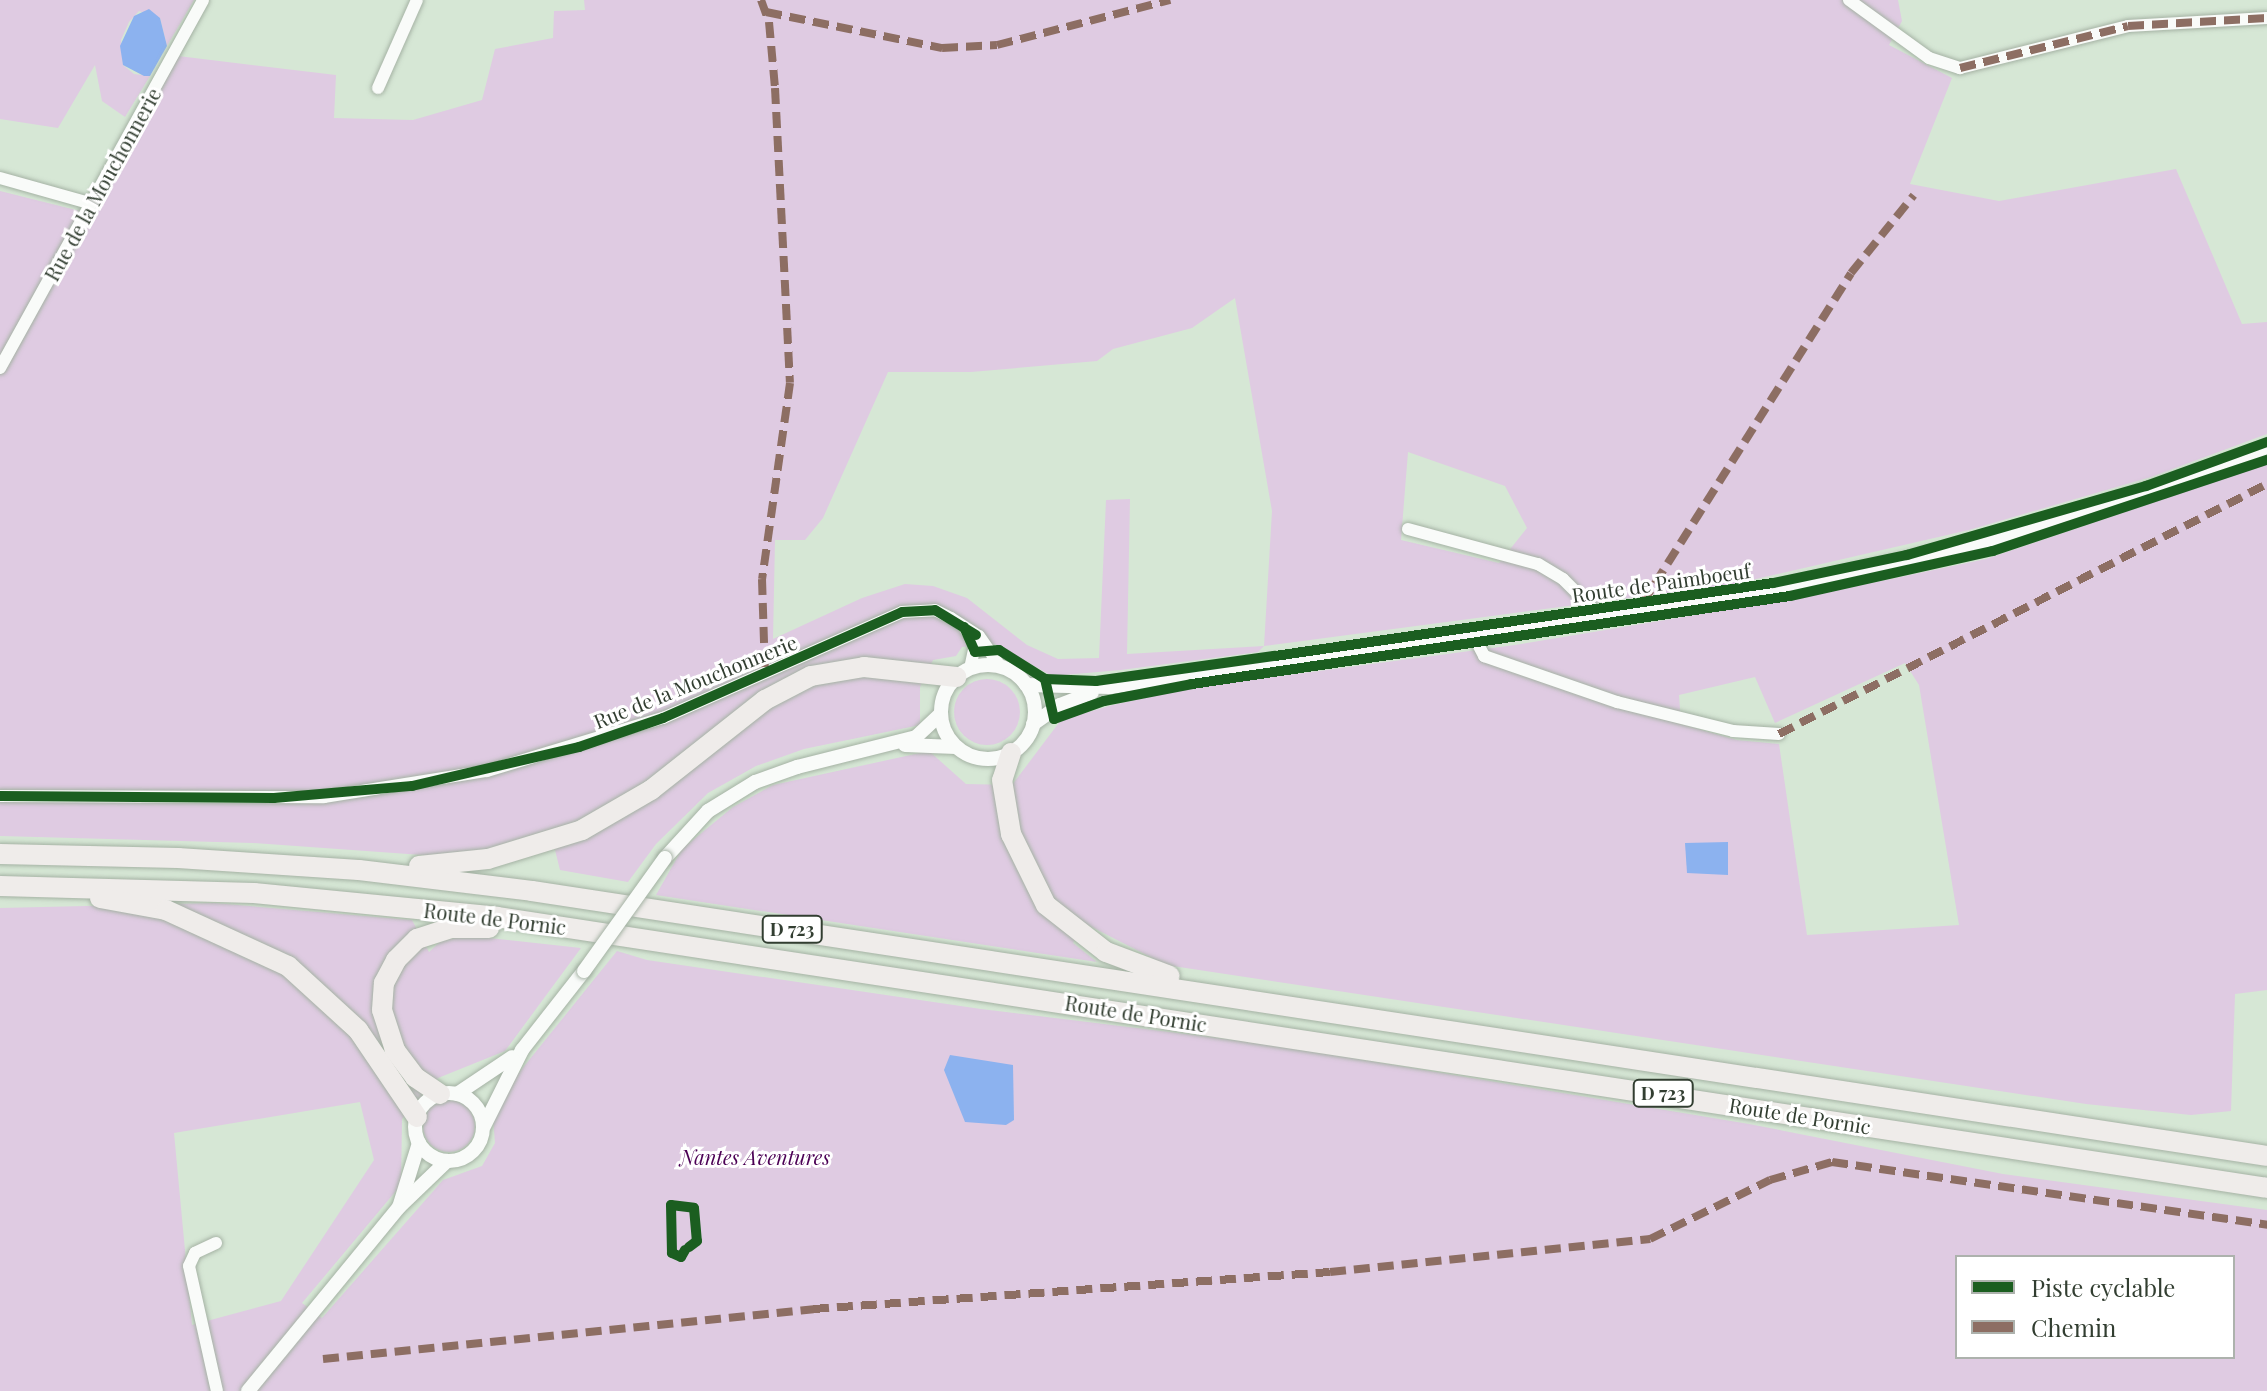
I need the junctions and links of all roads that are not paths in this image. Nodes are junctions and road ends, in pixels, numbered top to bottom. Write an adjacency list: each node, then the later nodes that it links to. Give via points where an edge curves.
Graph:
1 (203, 0): 8 (street, Rue de la Mouchonnerie)
2 (417, 0): 6 (street)
3 (1849, 0): 5 (street, via 1929,58 1960,68 2128,26)
4 (2267, 2): 5 (street)
5 (2265, 17)
6 (378, 88)
7 (0, 178): 8 (street)
8 (89, 203): 9 (street, Rue de la Mouchonnerie)
9 (0, 368)
10 (2267, 450): 12 (street, Route de Paimboeuf, via 2095,511 1963,549 1773,591)
11 (1408, 529): 12 (street, via 1538,564 1574,587)
12 (1601, 617): 14 (street, Route de Paimboeuf)
13 (964, 627): 15 (street, Rue de la Mouchonnerie, via 979,636); 16 (street, via 975,645); 25 (street, Rue de la Mouchonnerie, via 935,610 902,612 663,718 579,747 412,786 299,798)
14 (1473, 635): 18 (street, Route de Paimboeuf); 21 (street, via 1484,656 1617,702 1733,731)
15 (1001, 667): 16 (street); 17 (street)
16 (963, 673): 19 (street, via 944,694); 27 (highway, via 864,667 811,676 765,700 651,790 582,830 460,864 388,863)
17 (1026, 685): 18 (street, Route de Paimboeuf); 20 (street, via 1034,704)
18 (1110, 687): 20 (street, Route de Paimboeuf, via 1060,705)
19 (940, 715): 22 (street, via 929,730); 23 (street)
20 (1033, 724): 24 (street)
21 (1779, 734)
22 (886, 746): 23 (street); 32 (street, bridge, via 755,782 708,811 665,858)
23 (956, 747): 24 (street, via 981,759)
24 (1011, 753): 31 (highway, via 1002,780 1011,834 1046,905 1106,952 1154,972 1197,980)
25 (0, 796)
26 (0, 854): 27 (highway, Route de Pornic / D 723)
27 (359, 870): 31 (highway, Route de Pornic / D 723, via 638,905)
28 (0, 886): 29 (highway, Route de Pornic / D 723)
29 (66, 886): 30 (highway, Route de Pornic / D 723, via 293,896); 34 (highway, via 90,897 166,910 288,966 358,1030)
30 (593, 931): 33 (highway, via 563,936 451,928 405,948 386,974 382,1010 395,1050 415,1077); 39 (highway, Route de Pornic / D 723)
31 (1223, 995): 37 (highway, Route de Pornic / D 723)
32 (522, 1050): 33 (street); 35 (street)
33 (449, 1094): 34 (street, via 426,1103); 35 (street, via 473,1102)
34 (417, 1117): 36 (street)
35 (484, 1126): 38 (street, via 473,1152)
36 (419, 1143): 38 (street, via 434,1158); 40 (street)
37 (2267, 1156)
38 (447, 1161): 40 (street)
39 (2267, 1188)
40 (399, 1207): 43 (street)
41 (216, 1243): 42 (street, via 195,1253 189,1266)
42 (217, 1391)
43 (248, 1391)

